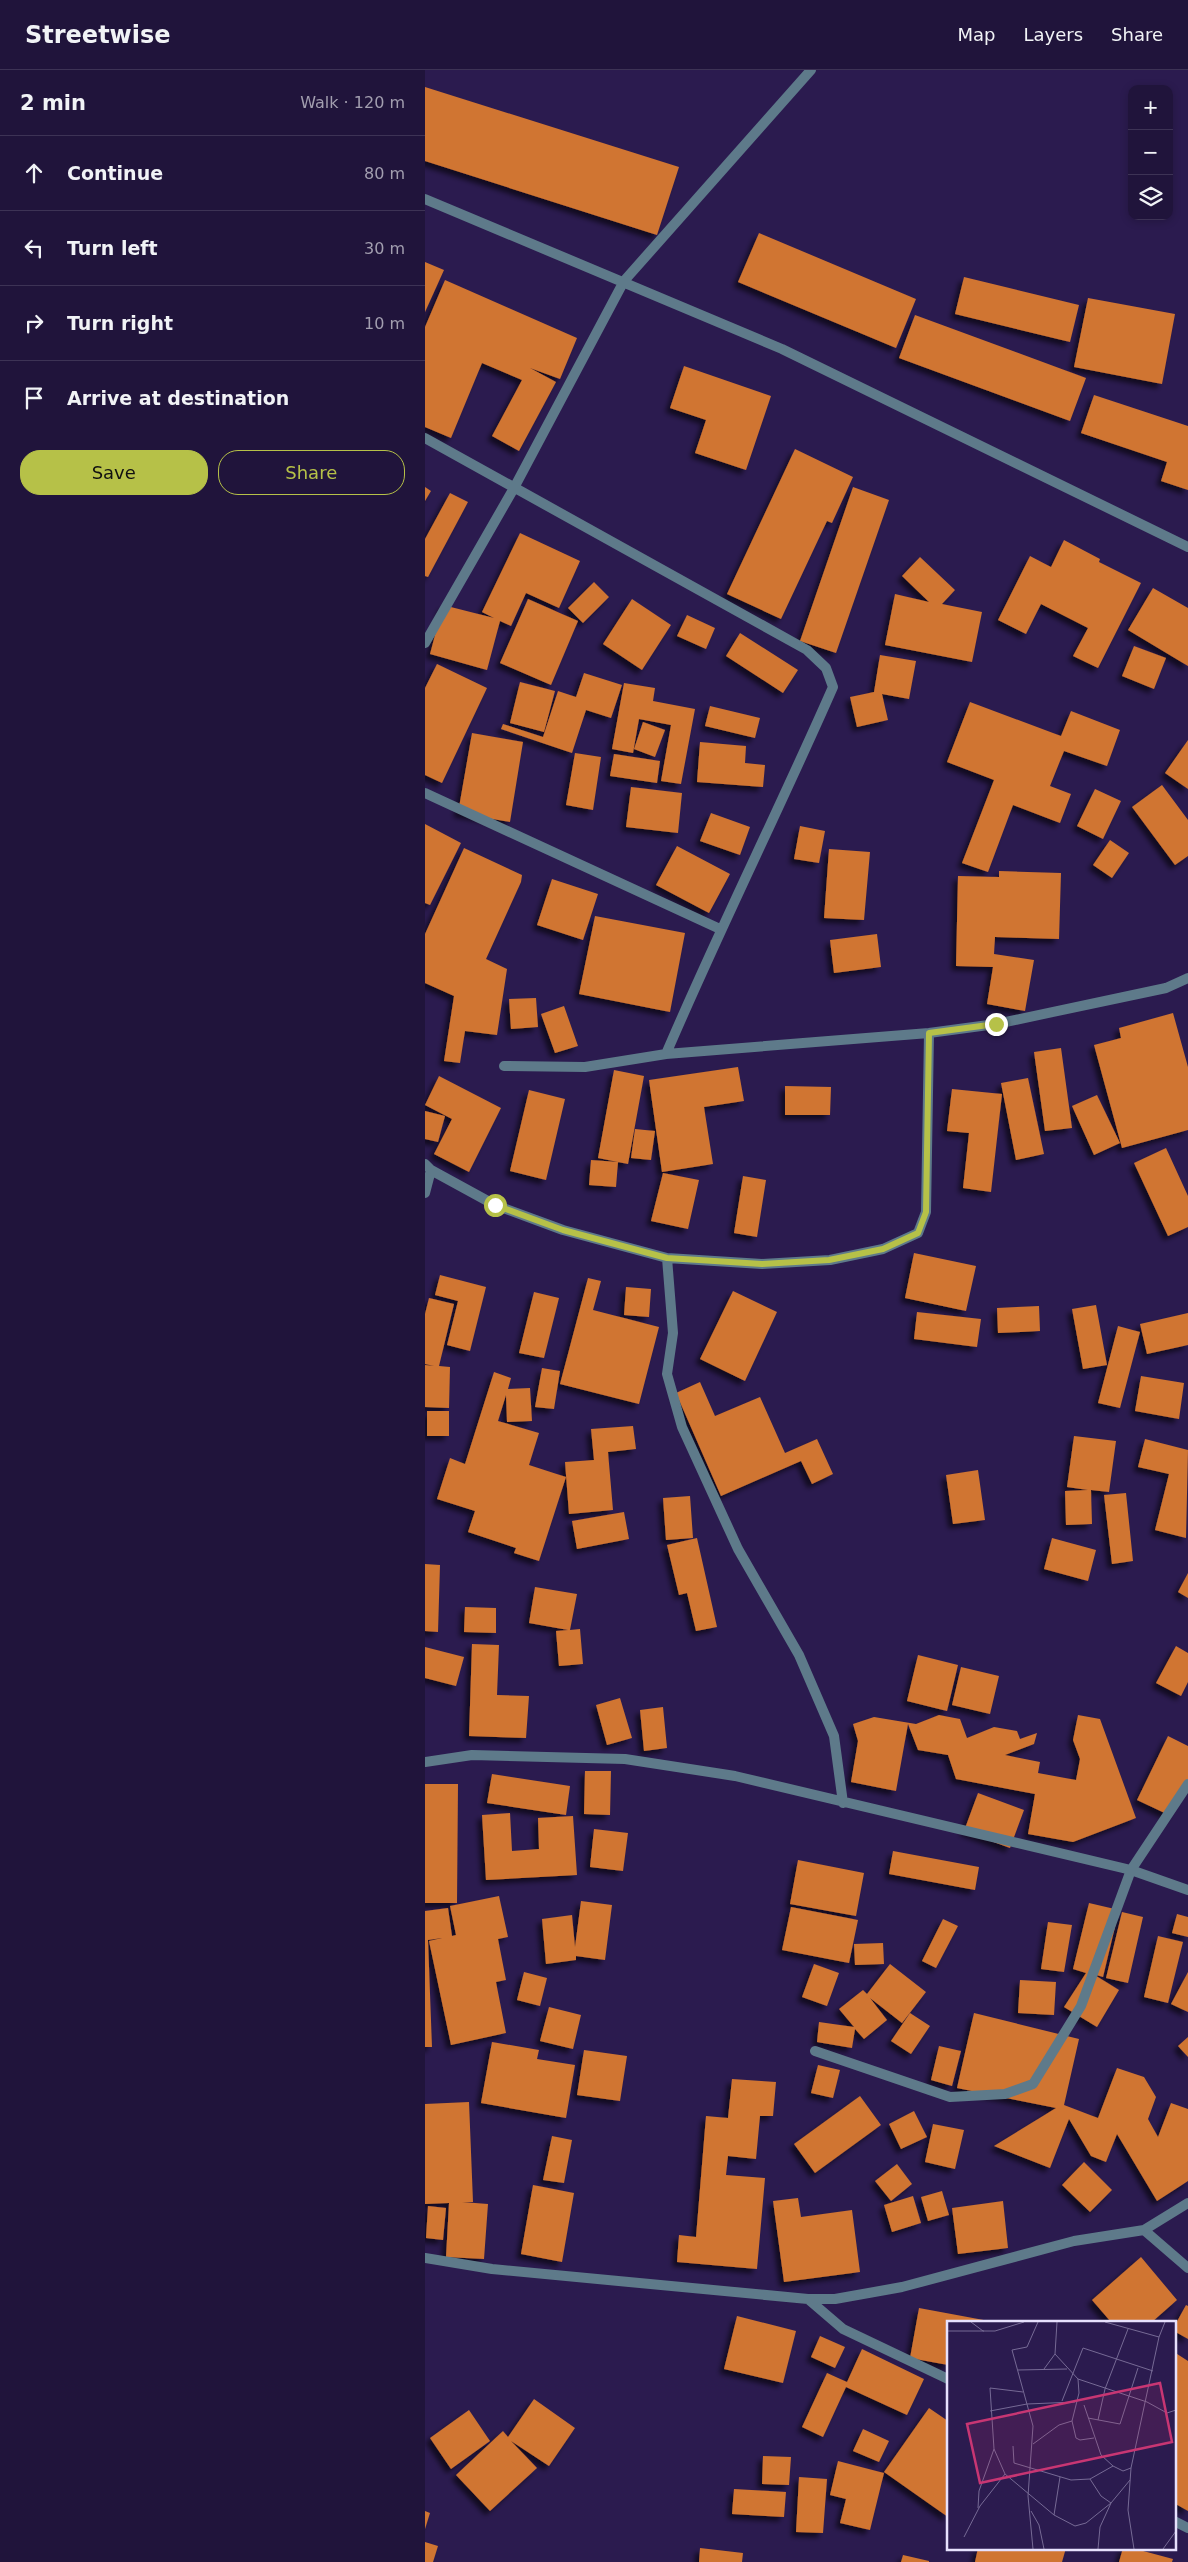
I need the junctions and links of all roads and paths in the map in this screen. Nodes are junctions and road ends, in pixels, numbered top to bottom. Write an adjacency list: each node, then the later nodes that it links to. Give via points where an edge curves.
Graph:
1 (811, 70): 3 (street)
2 (425, 199): 3 (street)
3 (624, 281): 5 (street); 6 (street, via 782,349)
4 (425, 438): 5 (street)
5 (514, 488): 7 (street); 9 (street, via 807,650 826,668 833,687)
6 (1188, 547)
7 (425, 643)
8 (425, 793): 9 (street)
9 (720, 929): 12 (street)
10 (1188, 978): 11 (street, via 1166,988 996,1024)
11 (929, 1033): 12 (street); 16 (street, via 926,1212 918,1233 883,1249 829,1260 762,1264)
12 (666, 1054): 13 (street, via 585,1067)
13 (504, 1066)
14 (428, 1167): 15 (street); 16 (street, via 495,1205 563,1230)
15 (425, 1193)
16 (667, 1258): 19 (street, via 673,1333 667,1374 682,1427 738,1549 799,1654 834,1736)
17 (425, 1762): 19 (street, via 472,1756 625,1759 735,1776)
18 (1188, 1784): 20 (street)
19 (843, 1803): 20 (street)
20 (1131, 1870): 21 (street); 22 (street, via 1081,2006 1033,2084 1005,2094 950,2097)
21 (1188, 1890)
22 (815, 2051)
23 (1188, 2203): 24 (street)
24 (1144, 2230): 26 (street); 27 (street, via 1074,2241 902,2287 835,2299)
25 (425, 2258): 27 (street, via 492,2269)
26 (1188, 2268)
27 (808, 2299): 28 (street, via 843,2329)
28 (947, 2379)
29 (1175, 2522): 30 (street)
30 (1188, 2528)

